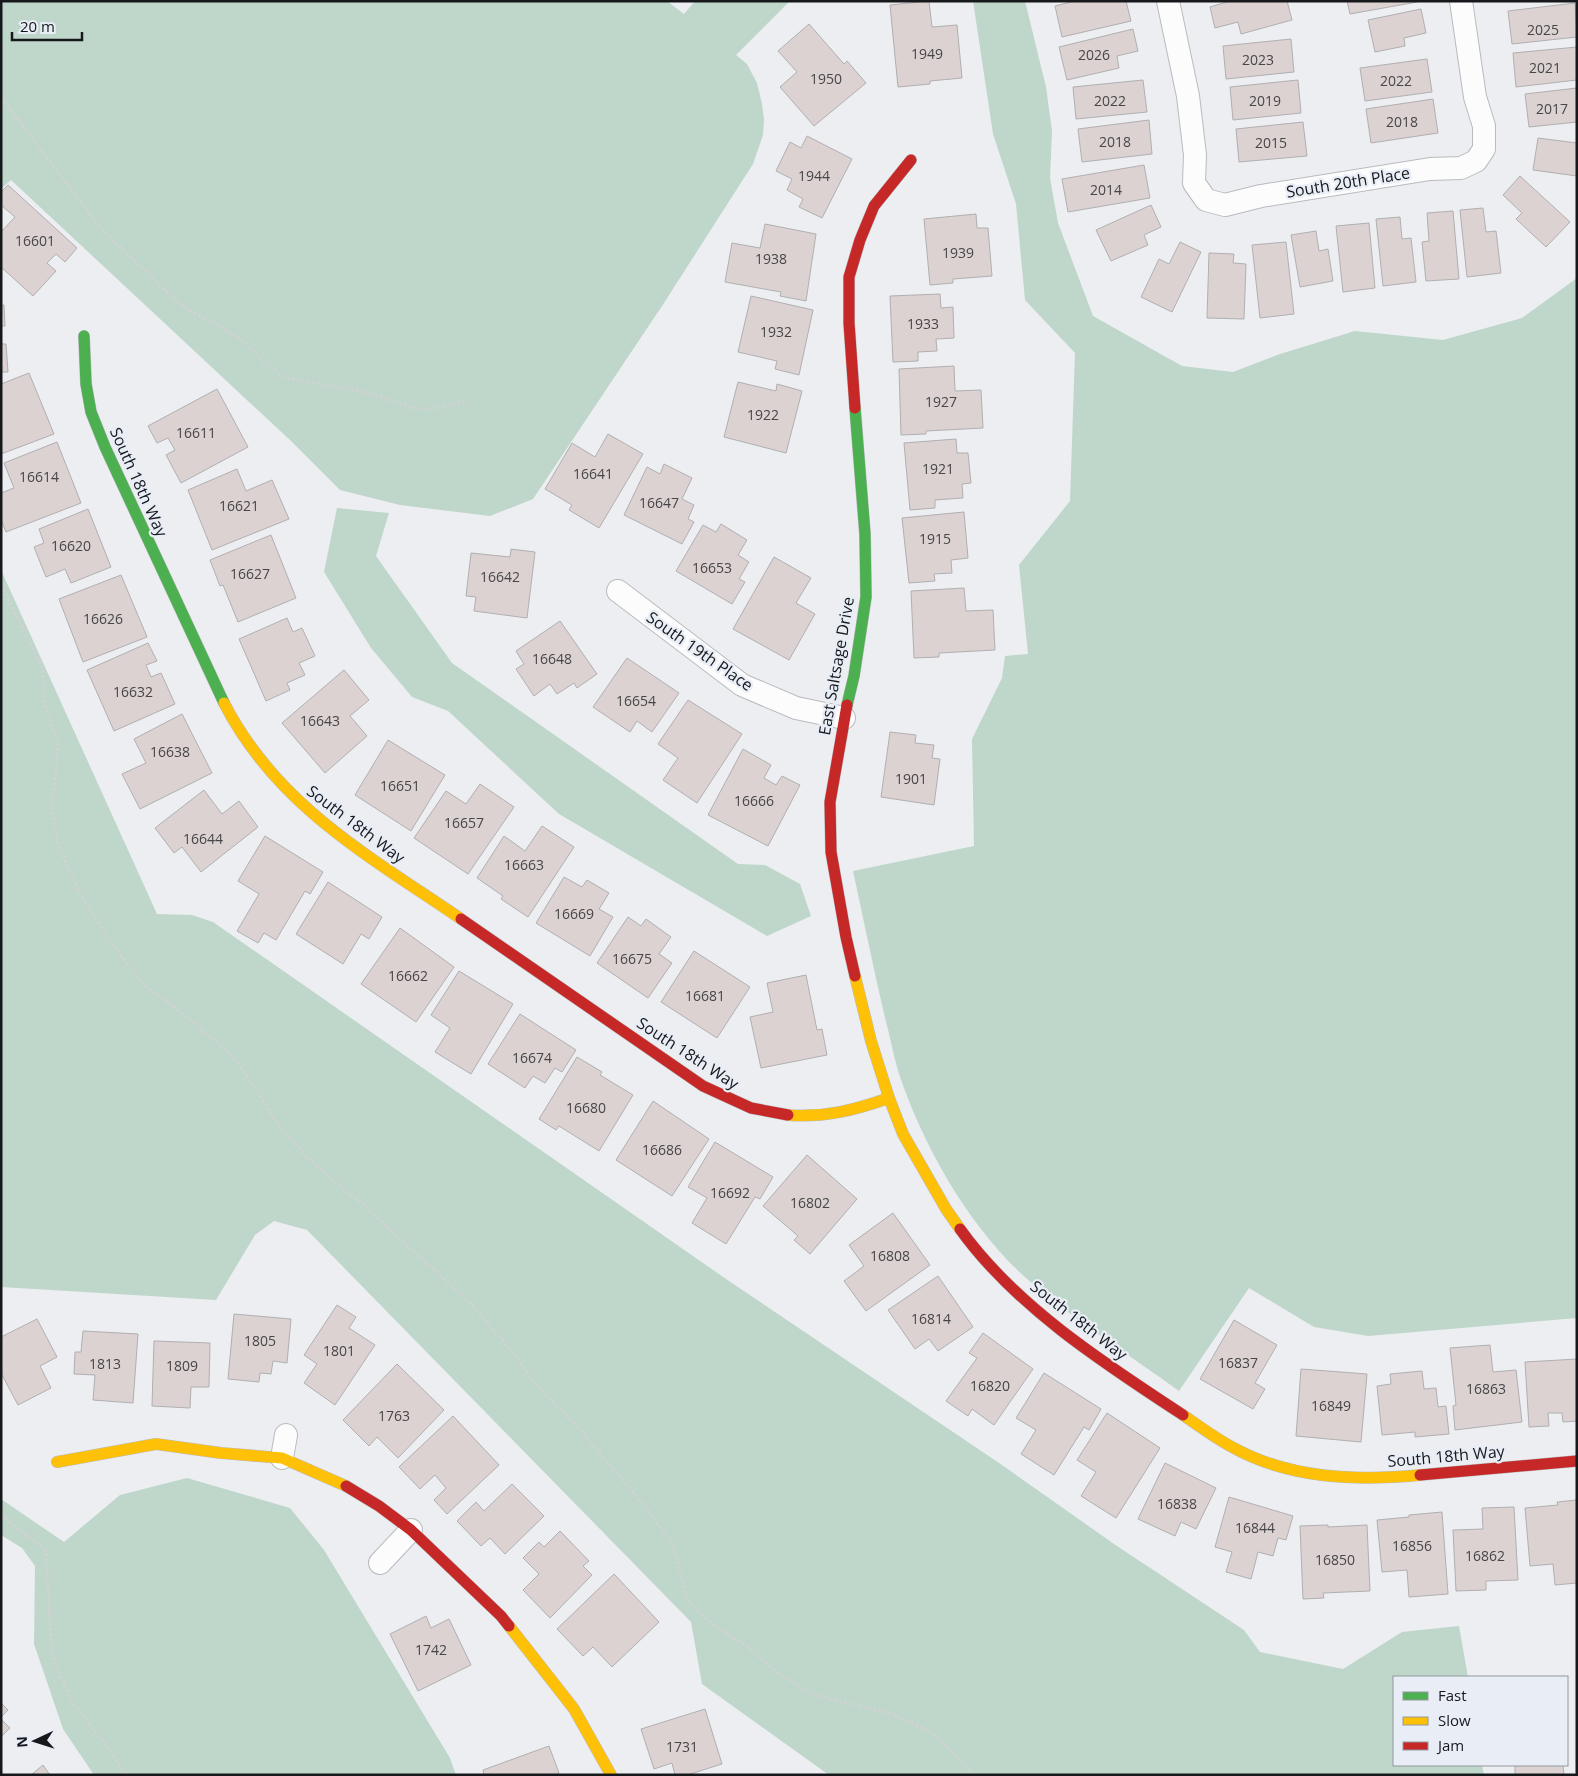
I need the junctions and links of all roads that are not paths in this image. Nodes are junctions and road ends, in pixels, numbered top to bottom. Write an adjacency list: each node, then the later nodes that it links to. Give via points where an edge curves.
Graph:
1 (1168, 1): 2 (street, South 20th Place, via 1188,96 1195,155 1194,183 1206,200 1225,205 1430,169 1461,168 1476,161 1484,149 1484,126 1475,97)
2 (1461, 1)
3 (911, 160): 6 (street, East Saltsage Drive, via 874,206 849,278 866,597)
4 (84, 336): 7 (street, South 18th Way, via 91,412 215,685 246,742 304,808 703,1086 728,1100 771,1114 800,1117 838,1114)
5 (618, 591): 6 (street, South 19th Place, via 742,685 796,708)
6 (844, 718): 7 (street, East Saltsage Drive, via 830,802 831,852 846,937 871,1041)
7 (889, 1098): 10 (street, South 18th Way, via 903,1134 946,1209 974,1248 1004,1280 1039,1313 1084,1346 1232,1447 1294,1470 1337,1477 1388,1478)
8 (286, 1435): 9 (street)
9 (282, 1458): 11 (street, via 220,1454 156,1444); 12 (street, via 337,1481)
10 (1577, 1461)
11 (57, 1462)
12 (411, 1530): 13 (street); 14 (street, via 501,1616 574,1709)
13 (380, 1563)
14 (611, 1775)

